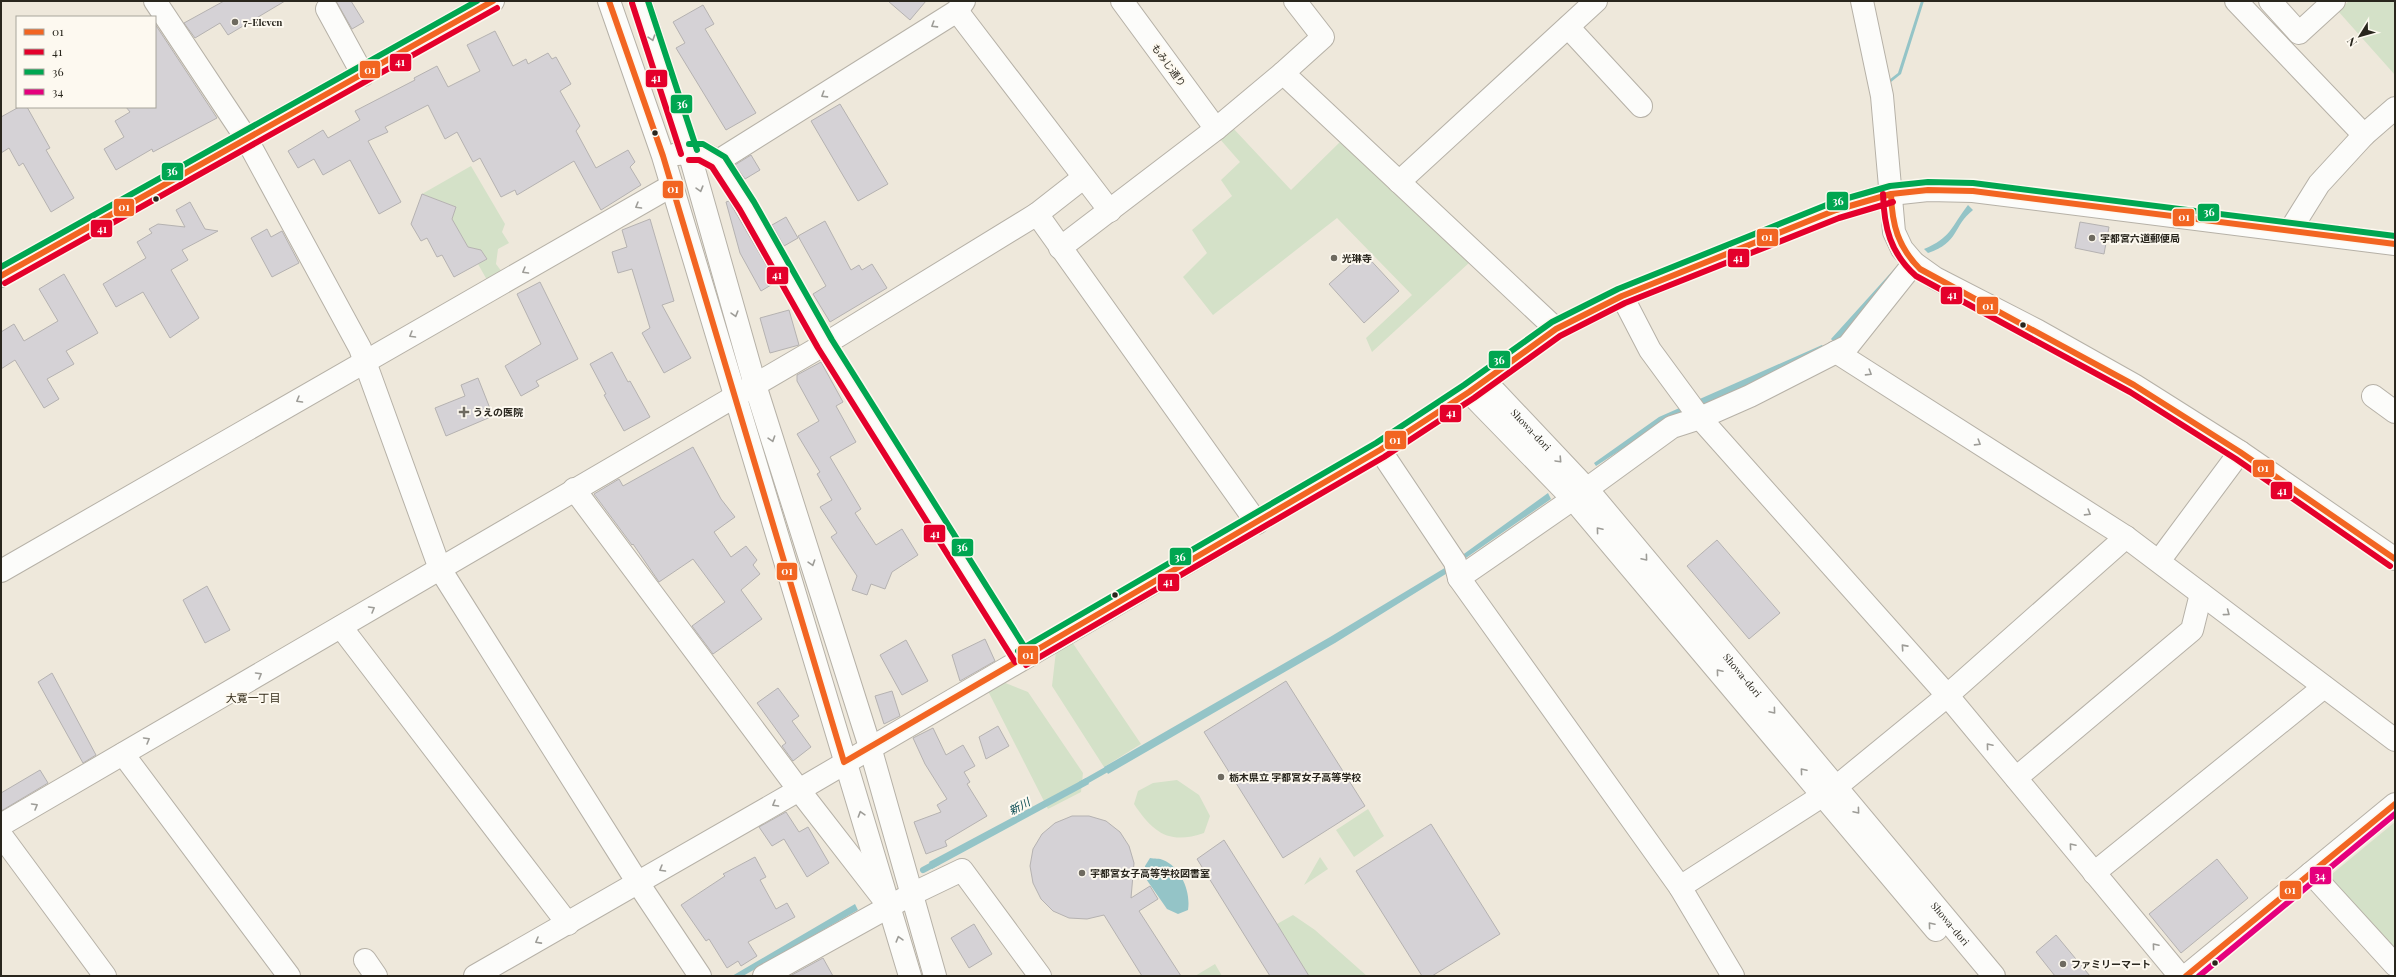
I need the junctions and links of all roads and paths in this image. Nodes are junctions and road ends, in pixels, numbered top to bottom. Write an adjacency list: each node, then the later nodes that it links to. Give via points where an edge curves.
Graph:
1 (155, 1): 21 (street)
2 (493, 1): 16 (street)
3 (609, 1): 23 (street)
4 (640, 1): 22 (street, one-way to 22)
5 (1122, 1): 19 (street, もみじ通り)
6 (1295, 1): 15 (street, via 1323,37)
7 (1596, 1): 14 (street)
8 (1862, 1): 28 (street, via 1882,96)
9 (2236, 1): 20 (street)
10 (2270, 1): 11 (street, via 2299,33)
11 (2334, 1)
12 (960, 6): 24 (street, one-way to 24); 25 (street)
13 (327, 9): 16 (street)
14 (1568, 27): 17 (street); 26 (street)
15 (1283, 73): 19 (street); 26 (street)
16 (363, 75): 21 (street)
17 (1640, 106)
18 (2395, 108): 20 (street)
19 (1216, 129): 29 (street)
20 (2364, 135): 31 (street, via 2319,184)
21 (246, 138): 35 (street); 40 (street, via 360,348)
22 (689, 152): 23 (street); 24 (street, via 701,152); 41 (street, one-way to 41)
23 (663, 156): 27 (street)
24 (718, 161): 38 (street, via 747,206)
25 (1083, 178): 29 (street); 30 (street)
26 (1399, 182): 37 (street)
27 (671, 186): 40 (street, one-way to 40); 44 (street)
28 (1891, 194): 31 (street, via 1928,190 1973,191); 34 (street, via 1894,232 1902,249); 36 (street, via 1836,210)
29 (1110, 211): 33 (street)
30 (1037, 214): 33 (street); 38 (street)
31 (2291, 229): 32 (street)
32 (2395, 244)
33 (1060, 248): 51 (street)
34 (1914, 263): 39 (street, via 1848,346); 48 (street, via 1935,278 2134,385)
35 (1, 276)
36 (1622, 296): 37 (street); 46 (street, via 1650,350)
37 (1556, 329): 42 (street)
38 (825, 344): 41 (street); 60 (street)
39 (1836, 352): 46 (street, via 1750,396); 52 (street, one-way to 52)
40 (365, 363): 55 (street); 56 (street, one-way to 56)
41 (755, 385): 44 (street); 64 (street, one-way to 64)
42 (1477, 386): 47 (street); 50 (street, Showa-dori)
43 (2373, 396): 45 (street)
44 (735, 398): 49 (street); 66 (street)
45 (2395, 412)
46 (1700, 418): 50 (street, via 1672,427); 62 (street, one-way to 46)
47 (1380, 450): 51 (street); 57 (street, via 1455,562)
48 (2240, 452): 53 (street); 54 (street)
49 (574, 489): 55 (street); 68 (street)
50 (1580, 494): 57 (street); 69 (street, Showa-dori)
51 (1257, 523): 60 (street)
52 (2126, 537): 54 (street); 62 (street)
53 (2393, 555)
54 (2159, 561): 58 (street)
55 (440, 569): 59 (street, one-way to 55); 75 (street)
56 (1, 571)
57 (1459, 578): 76 (street)
58 (2201, 594): 61 (street, one-way to 61); 67 (street, via 2192,630)
59 (341, 627): 65 (street, one-way to 59); 79 (street)
60 (1022, 658): 64 (street)
61 (2324, 686): 63 (street); 73 (street)
62 (1947, 695): 67 (street, one-way to 62); 69 (street)
63 (2395, 740)
64 (870, 747): 66 (street); 77 (street)
65 (123, 754): 71 (street, one-way to 65); 82 (street)
66 (844, 762): 68 (street); 78 (street, one-way to 66)
67 (2016, 778): 73 (street, one-way to 67)
68 (799, 790): 75 (street, one-way to 75); 78 (street)
69 (1830, 791): 76 (street); 90 (street, Showa-dori, one-way to 69); 91 (street, Showa-dori, one-way to 91)
70 (2395, 804): 74 (street)
71 (1, 825)
72 (1, 835): 81 (street)
73 (2094, 873): 92 (street, one-way to 73)
74 (2311, 873): 80 (street); 93 (street)
75 (638, 883): 79 (street); 84 (street)
76 (1680, 887): 89 (street)
77 (912, 894): 78 (street); 87 (street); 88 (street, via 962,870)
78 (890, 907): 85 (street); 86 (street, one-way to 78)
79 (568, 924): 83 (street, one-way to 83)
80 (2395, 965)
81 (105, 976)
82 (289, 976)
83 (475, 976)
84 (700, 976)
85 (764, 976)
86 (910, 976)
87 (935, 976)
88 (1040, 976)
89 (1733, 976)
90 (1974, 976)
91 (1994, 976)
92 (2180, 976)
93 (2186, 976)

